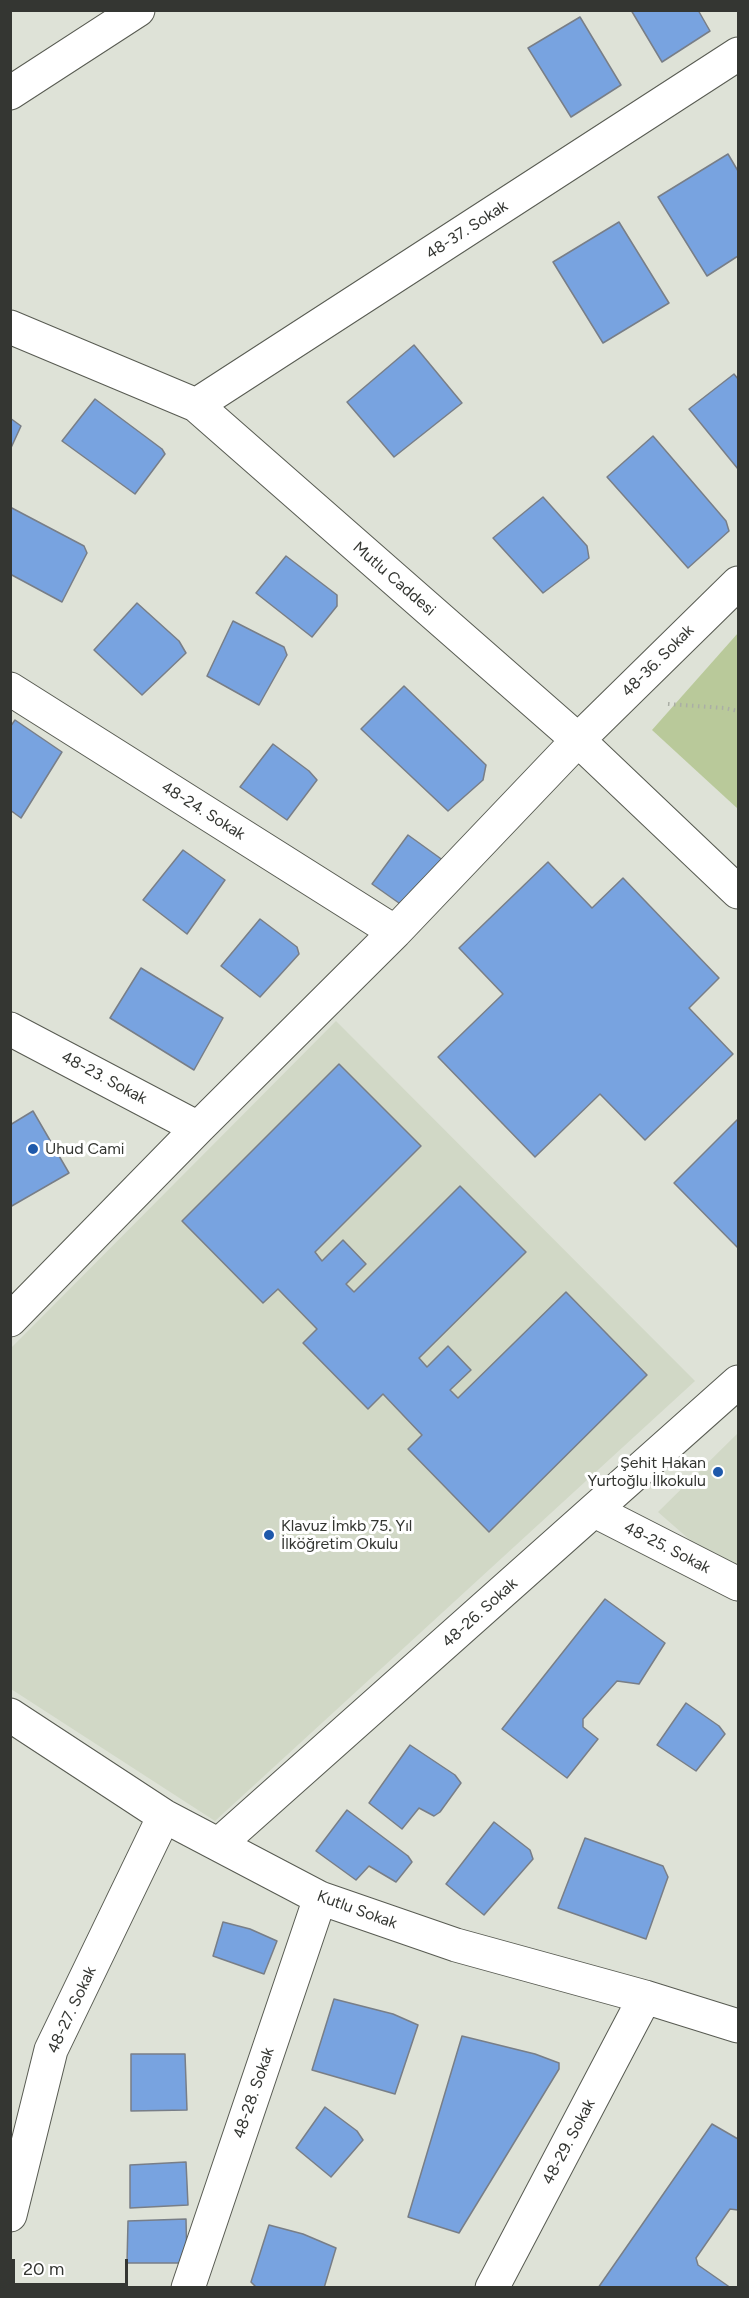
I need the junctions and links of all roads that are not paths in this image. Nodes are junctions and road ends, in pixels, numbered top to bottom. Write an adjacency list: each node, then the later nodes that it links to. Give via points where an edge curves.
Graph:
1 (138, 10): 3 (street)
2 (738, 54): 5 (street, 48-37. Sokak)
3 (10, 93)
4 (10, 327): 5 (street, Mutlu Caddesi)
5 (196, 405): 8 (street, Mutlu Caddesi)
6 (738, 583): 8 (street, 48-36. Sokak)
7 (10, 689): 10 (street, 48-24. Sokak)
8 (578, 740): 9 (street, Mutlu Caddesi); 10 (street, 48-36. Sokak)
9 (738, 892)
10 (395, 932): 12 (street, 48-36. Sokak)
11 (10, 1029): 12 (street, 48-23. Sokak)
12 (198, 1128): 13 (street, 48-36. Sokak)
13 (10, 1320)
14 (738, 1382): 15 (street, 48-26. Sokak)
15 (595, 1511): 16 (street, 48-25. Sokak); 19 (street, 48-26. Sokak)
16 (738, 1584)
17 (10, 1715): 18 (street, Kutlu Sokak)
18 (164, 1816): 19 (street, Kutlu Sokak); 23 (street, 48-27. Sokak, via 51,2050)
19 (219, 1844): 20 (street, Kutlu Sokak)
20 (320, 1898): 21 (street, Kutlu Sokak, via 456,1945); 24 (street, 48-28. Sokak)
21 (645, 1997): 22 (street, Kutlu Sokak); 25 (street, 48-29. Sokak)
22 (738, 2026)
23 (10, 2215)
24 (188, 2288)
25 (492, 2288)

